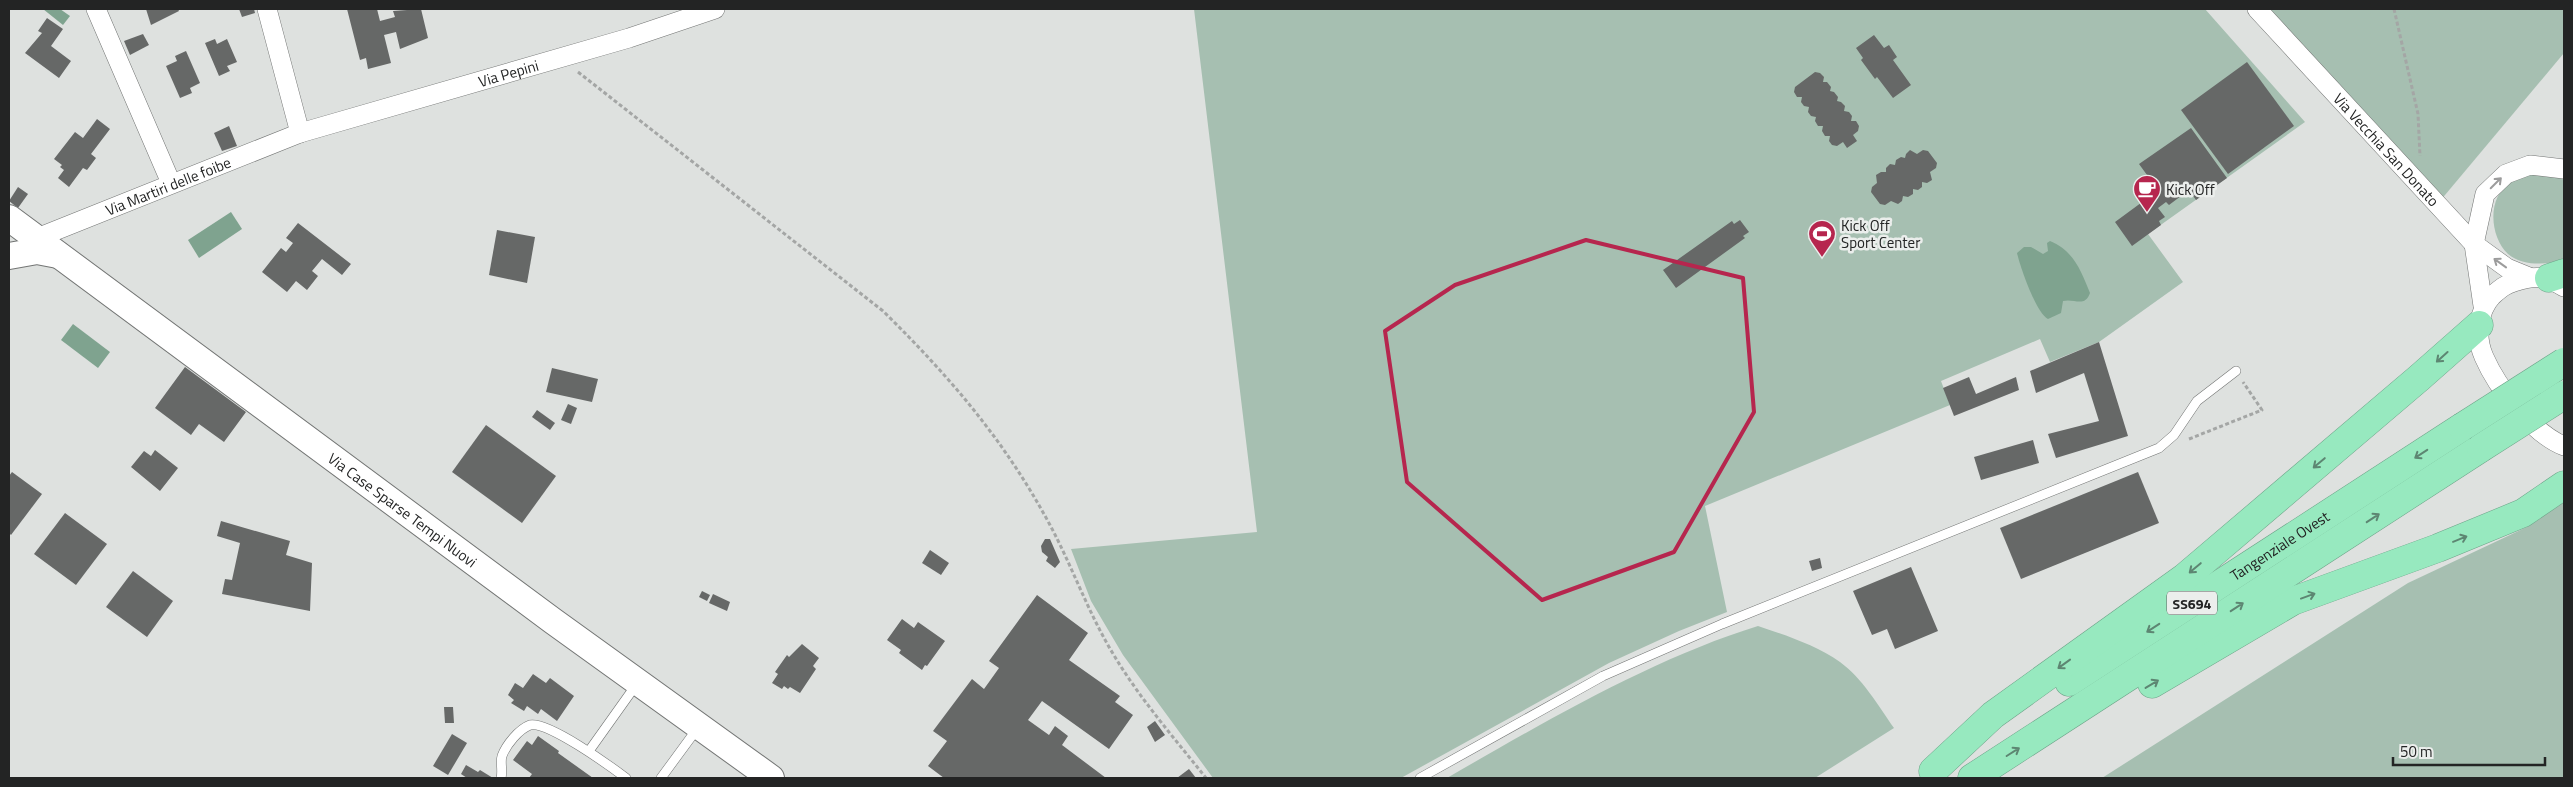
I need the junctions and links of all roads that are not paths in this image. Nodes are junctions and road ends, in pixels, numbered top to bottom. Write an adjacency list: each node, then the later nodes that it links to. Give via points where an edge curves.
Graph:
1 (96, 9): 7 (street)
2 (267, 9): 5 (street)
3 (715, 9): 5 (street, Via Pepini, via 629,38)
4 (2256, 9): 10 (street, Via Vecchia San Donato)
5 (300, 133): 7 (street, Via Martiri delle foibe)
6 (2564, 169): 10 (street, one-way to 6, via 2485,194 2506,174 2530,165)
7 (171, 183): 9 (street, Via Martiri delle foibe)
8 (9, 218): 9 (street, Via Case Sparse Tempi Nuovi)
9 (37, 238): 11 (street, Via Case Sparse Tempi Nuovi)
10 (2474, 244): 13 (street, Via Vecchia San Donato, one-way to 10, via 2507,268); 14 (street)
11 (58, 255): 12 (street, via 37,251); 20 (street, Via Case Sparse Tempi Nuovi)
12 (9, 256)
13 (2552, 279): 14 (street, via 2503,285)
14 (2481, 315): 18 (street, via 2483,355 2498,381 2534,427); 24 (highway, one-way to 24, via 2419,378 2185,576 1993,715)
15 (2564, 362): 24 (highway, Tangenziale Ovest / SS694, one-way to 24, bridge)
16 (2236, 371): 29 (lane, via 2197,401 2174,435 2159,448 1722,624 1603,676)
17 (2564, 395): 21 (highway, Tangenziale Ovest / SS694, one-way to 17, bridge)
18 (2564, 446)
19 (2564, 485): 21 (highway, one-way to 19, via 2124,701 2293,601 2523,513)
20 (638, 682): 22 (street, Via Case Sparse Tempi Nuovi); 23 (lane)
21 (2074, 713): 30 (highway, Tangenziale Ovest / SS694, one-way to 21)
22 (699, 726): 27 (lane); 28 (street, Via Case Sparse Tempi Nuovi)
23 (589, 752): 25 (lane, via 545,727 531,725 518,732 502,756); 26 (lane)
24 (1927, 774)
25 (501, 778)
26 (626, 778)
27 (661, 778)
28 (771, 778)
29 (1420, 778)
30 (1972, 778)

